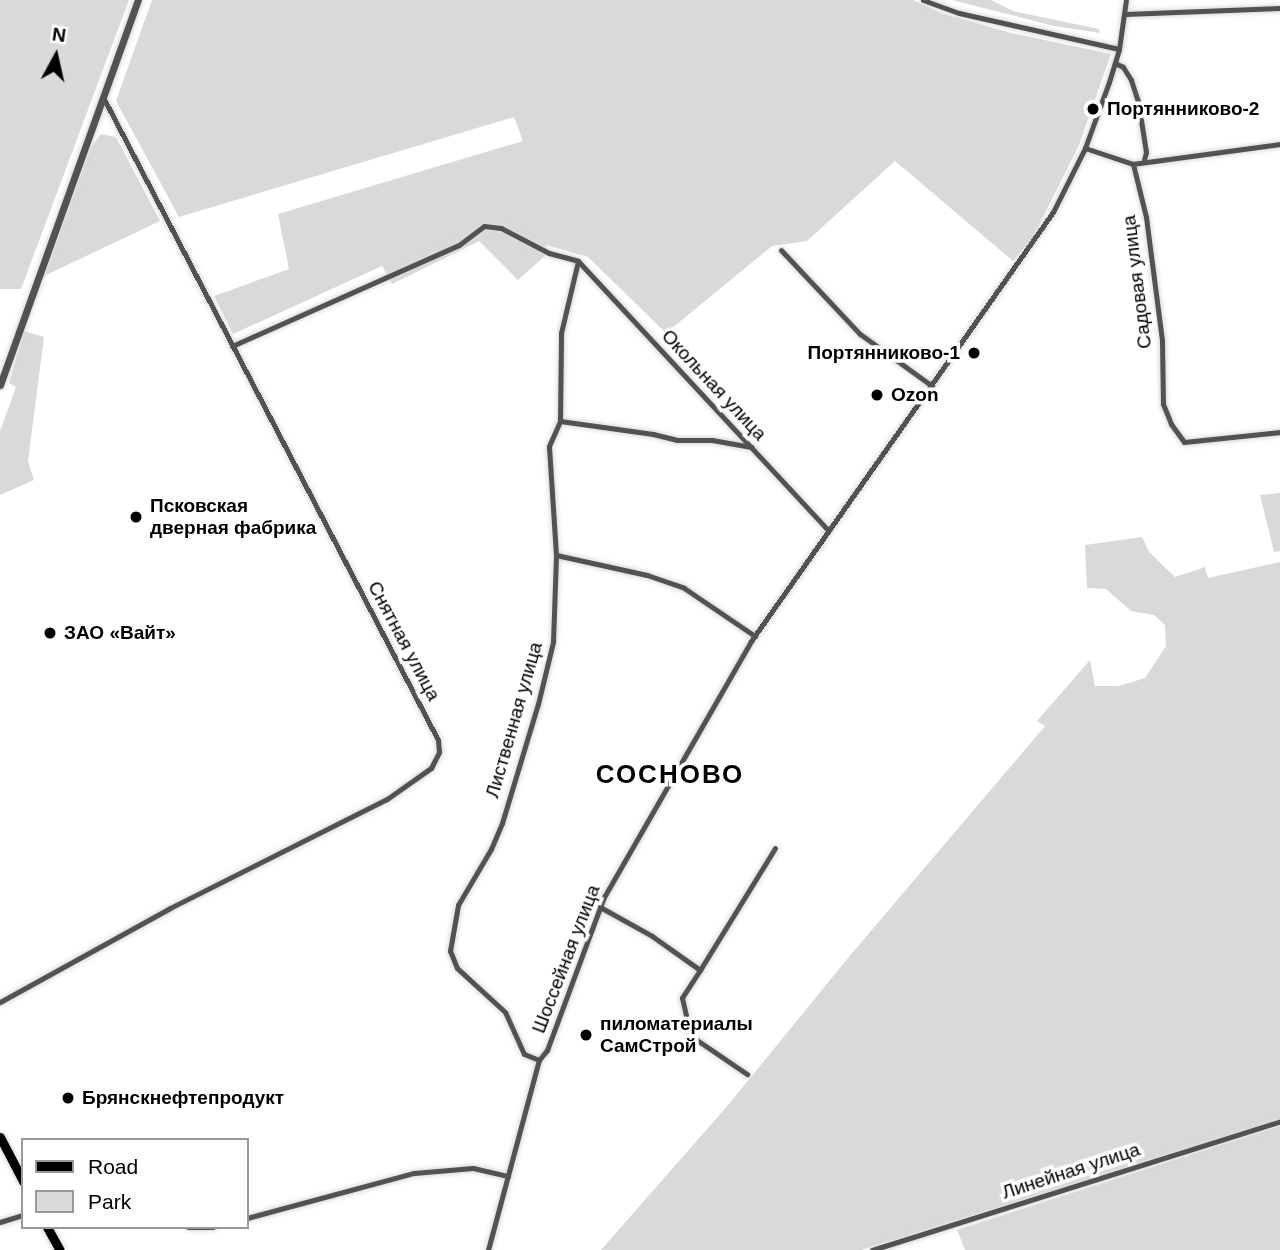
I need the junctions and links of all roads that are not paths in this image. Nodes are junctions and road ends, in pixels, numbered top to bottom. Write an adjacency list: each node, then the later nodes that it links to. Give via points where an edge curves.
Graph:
1 (138, 0): 8 (street)
2 (923, 0): 6 (street, via 959,13)
3 (1126, 0): 5 (street, Шоссейная улица)
4 (1280, 8): 5 (street)
5 (1125, 14): 6 (street, Шоссейная улица)
6 (1119, 49): 7 (street, Шоссейная улица)
7 (1115, 63): 10 (street, Шоссейная улица); 11 (street, via 1131,80 1138,101)
8 (102, 94): 15 (street, Снятная улица); 16 (street)
9 (1280, 144): 11 (street, via 1197,158)
10 (1085, 148): 12 (street); 17 (street, Шоссейная улица, via 1053,212)
11 (1144, 160): 12 (street)
12 (1133, 164): 19 (street, Садовая улица, via 1146,217 1159,310 1163,404 1184,442)
13 (781, 250): 17 (street, via 860,334)
14 (578, 261): 15 (street, via 549,253 501,228 484,226 459,245); 18 (street, Лиственная улица, via 562,333); 20 (street, Окольная улица)
15 (232, 346): 27 (street, Снятная улица, via 438,740 436,760 387,799 170,908)
16 (0, 385)
17 (932, 386): 21 (street, Шоссейная улица)
18 (560, 421): 20 (street); 22 (street, Лиственная улица, via 549,446)
19 (1280, 432)
20 (751, 447): 21 (street, Окольная улица)
21 (828, 530): 23 (street, Шоссейная улица)
22 (555, 555): 23 (street, via 684,588); 28 (street, Лиственная улица, via 553,642 538,704 502,823 458,905 450,951 457,968 505,1012 524,1054)
23 (755, 636): 25 (street, Шоссейная улица)
24 (775, 848): 26 (street)
25 (600, 907): 26 (street); 28 (street, Шоссейная улица, via 547,1050)
26 (700, 970): 29 (street, via 682,998 691,1037)
27 (0, 1002)
28 (539, 1060): 32 (street, Шоссейная улица)
29 (747, 1074)
30 (1280, 1121): 40 (street, Линейная улица)
31 (0, 1137): 33 (main road)
32 (508, 1176): 35 (street, via 473,1168 415,1174); 39 (street, Шоссейная улица)
33 (21, 1177)
34 (21, 1216): 36 (street)
35 (248, 1218)
36 (0, 1222)
37 (48, 1229): 38 (main road)
38 (60, 1250)
39 (488, 1250)
40 (872, 1250)

